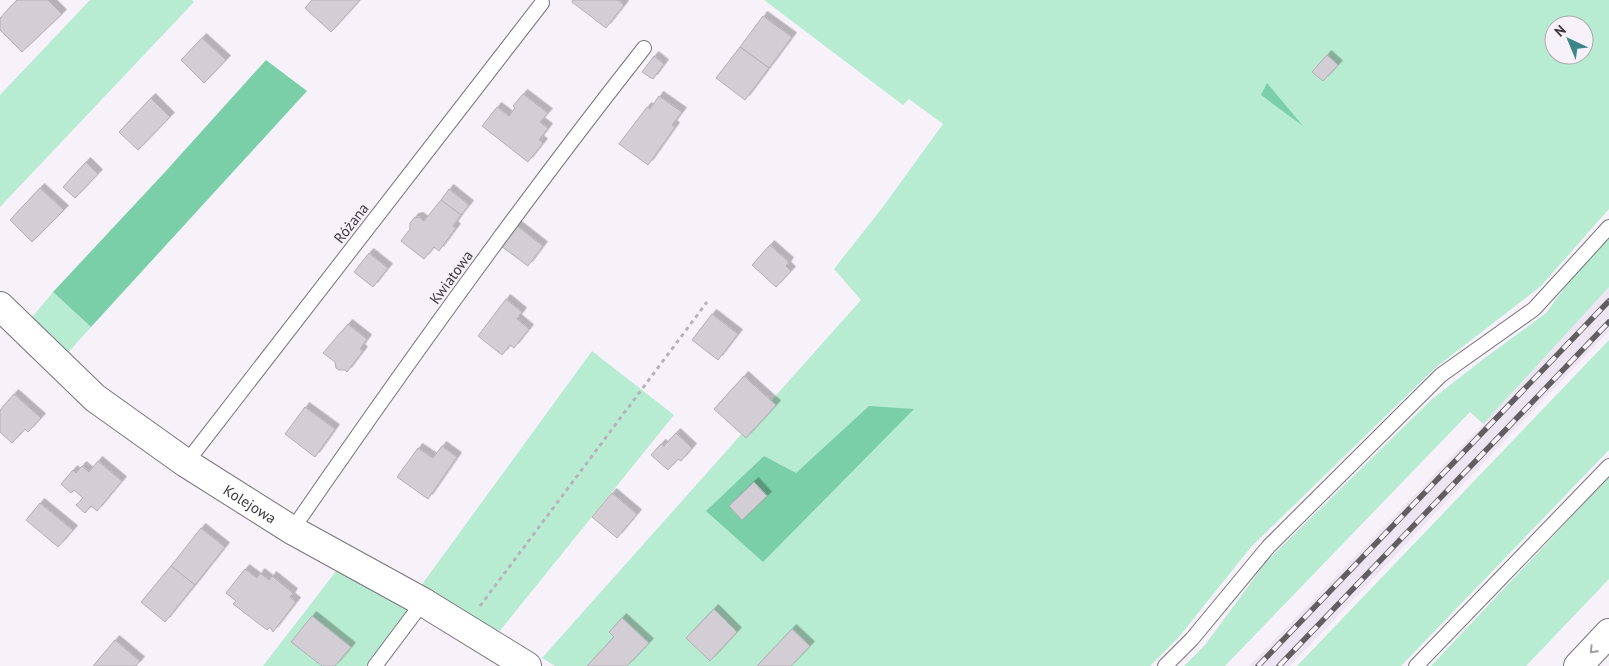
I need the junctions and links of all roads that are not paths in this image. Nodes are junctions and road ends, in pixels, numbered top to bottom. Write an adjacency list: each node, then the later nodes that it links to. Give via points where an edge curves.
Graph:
1 (542, 3): 5 (lane, Różana)
2 (644, 48): 7 (lane, Kwiatowa, via 535,188)
3 (1609, 227): 12 (lane, via 1534,309 1441,375 1269,546 1192,639)
4 (0, 306): 5 (main road, Kolejowa, via 95,398)
5 (186, 462): 7 (main road, Kolejowa)
6 (1609, 466): 13 (lane)
7 (292, 530): 8 (main road, Kolejowa)
8 (423, 602): 10 (lane); 11 (main road, Kolejowa)
9 (1609, 633): 14 (main road, one-way to 14)
10 (375, 666)
11 (527, 666)
12 (1165, 666)
13 (1416, 666)
14 (1578, 666)

